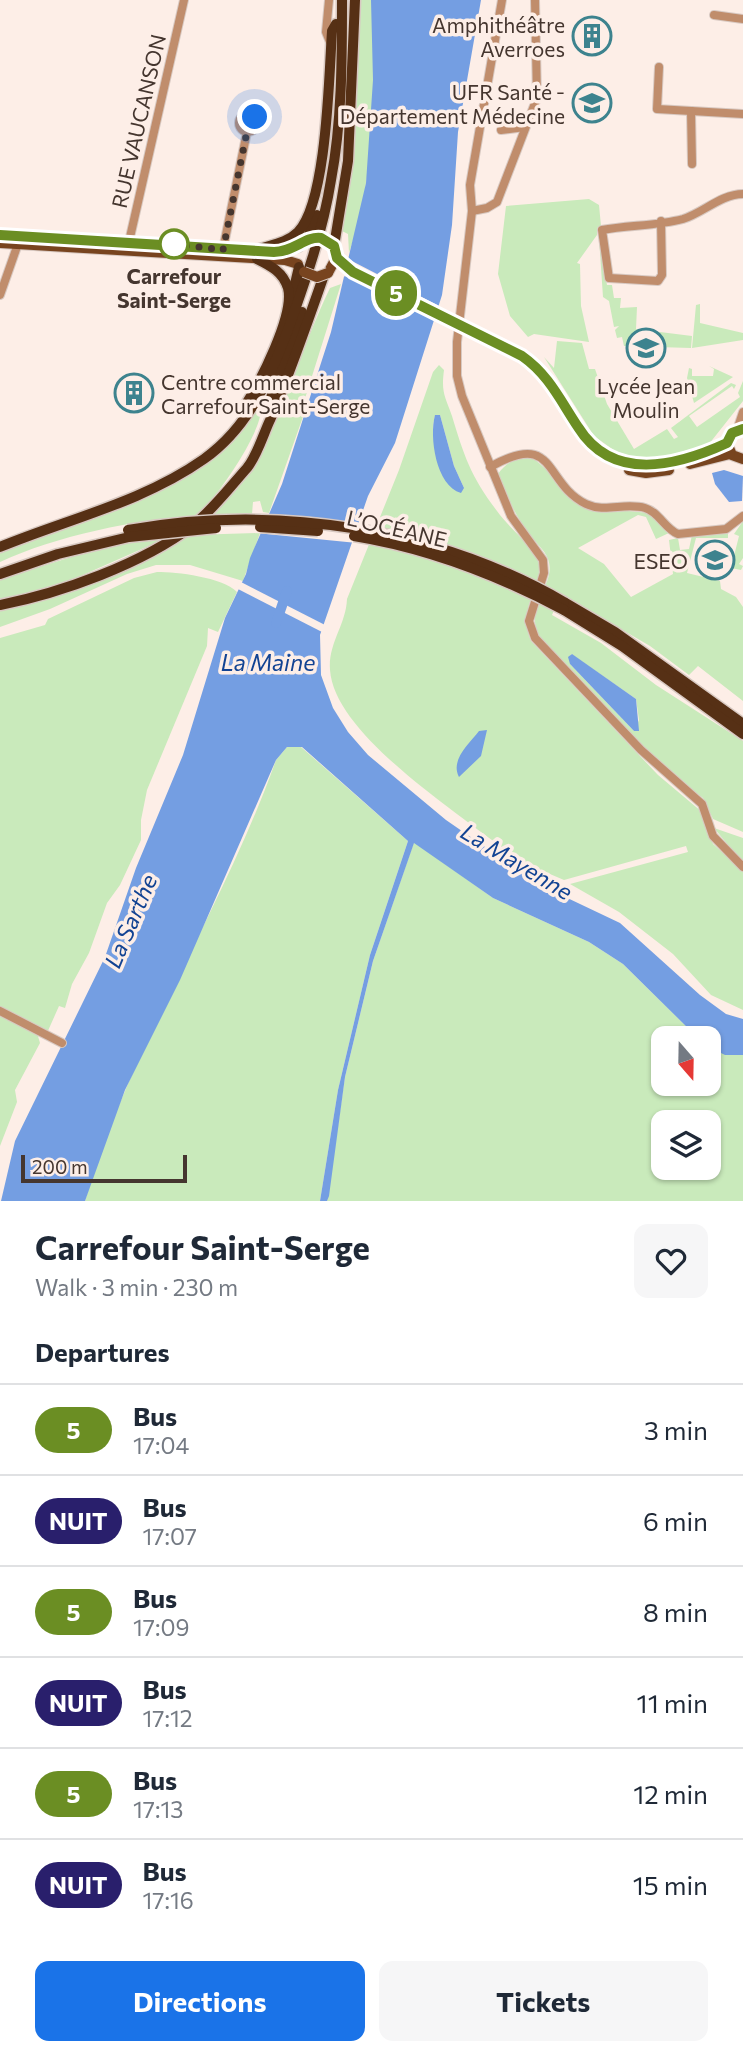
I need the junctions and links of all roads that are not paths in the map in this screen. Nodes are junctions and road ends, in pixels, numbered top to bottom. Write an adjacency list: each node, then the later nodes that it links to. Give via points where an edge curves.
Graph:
1 (184, 0): 25 (street, RUE VAUCANSON)
2 (329, 0): 10 (street, via 326,32)
3 (340, 0): 9 (highway); 22 (highway, via 333,168)
4 (352, 0): 22 (highway, via 341,158); 29 (highway, via 350,136)
5 (502, 0): 19 (street, via 473,158)
6 (535, 0): 14 (street, via 537,98)
7 (714, 15): 8 (street)
8 (743, 19)
9 (336, 24): 10 (highway); 22 (highway, via 327,157)
10 (331, 45): 28 (highway, via 320,162 308,216 289,239)
11 (659, 67): 12 (street, via 657,109)
12 (691, 111): 13 (street); 17 (street)
13 (743, 114)
14 (526, 127): 15 (street); 19 (street, via 497,202)
15 (501, 130)
16 (247, 132): 26 (street)
17 (692, 164)
18 (743, 194): 20 (street, via 683,219)
19 (472, 211): 40 (street, via 457,376)
20 (661, 221): 20 (street, via 601,231 609,278 658,281 662,275)
21 (0, 235): 23 (main road)
22 (314, 238): 28 (main road, via 281,252); 29 (main road, bridge, via 327,240); 30 (main road); 39 (highway, via 302,291 260,396 236,429); 41 (highway, via 270,401)
23 (19, 241): 24 (main road); 25 (main road); 31 (street)
24 (0, 243)
25 (128, 246): 26 (main road); 27 (main road)
26 (223, 250): 27 (main road); 28 (main road)
27 (183, 255): 28 (main road)
28 (255, 255): 30 (main road); 32 (highway, via 282,275)
29 (333, 264): 30 (main road, bridge, via 310,275); 33 (main road, bridge); 41 (highway, via 317,293 264,434)
30 (301, 268): 32 (highway)
31 (0, 295)
32 (290, 303): 39 (highway, via 246,405)
33 (529, 361): 36 (main road, via 554,387 590,443 612,458 641,466 667,464); 37 (main road, via 578,437 608,463 656,473)
34 (743, 412): 35 (street)
35 (740, 429): 36 (main road)
36 (727, 443): 37 (main road)
37 (730, 454): 38 (main road)
38 (743, 459)
39 (192, 467): 44 (highway, via 151,490)
40 (490, 467): 42 (street, via 520,455 536,456 586,503 646,509 678,534 726,529); 51 (street, via 510,516 543,560 544,573 529,621 535,638 641,750 702,804 710,830)
41 (238, 475): 47 (highway, via 205,514 166,543 63,588)
42 (743, 516)
43 (128, 534): 45 (highway, L’OCÉANE, via 65,545); 46 (highway, L’OCÉANE); 48 (highway, L’OCÉANE, bridge, via 234,527 340,534 456,562)
44 (0, 547)
45 (0, 566)
46 (0, 574)
47 (0, 605)
48 (564, 606): 49 (highway, L’OCÉANE, via 624,638); 50 (highway, L’OCÉANE)
49 (743, 724)
50 (743, 734)
51 (743, 867)
52 (0, 1012): 53 (street)
53 (62, 1043)

